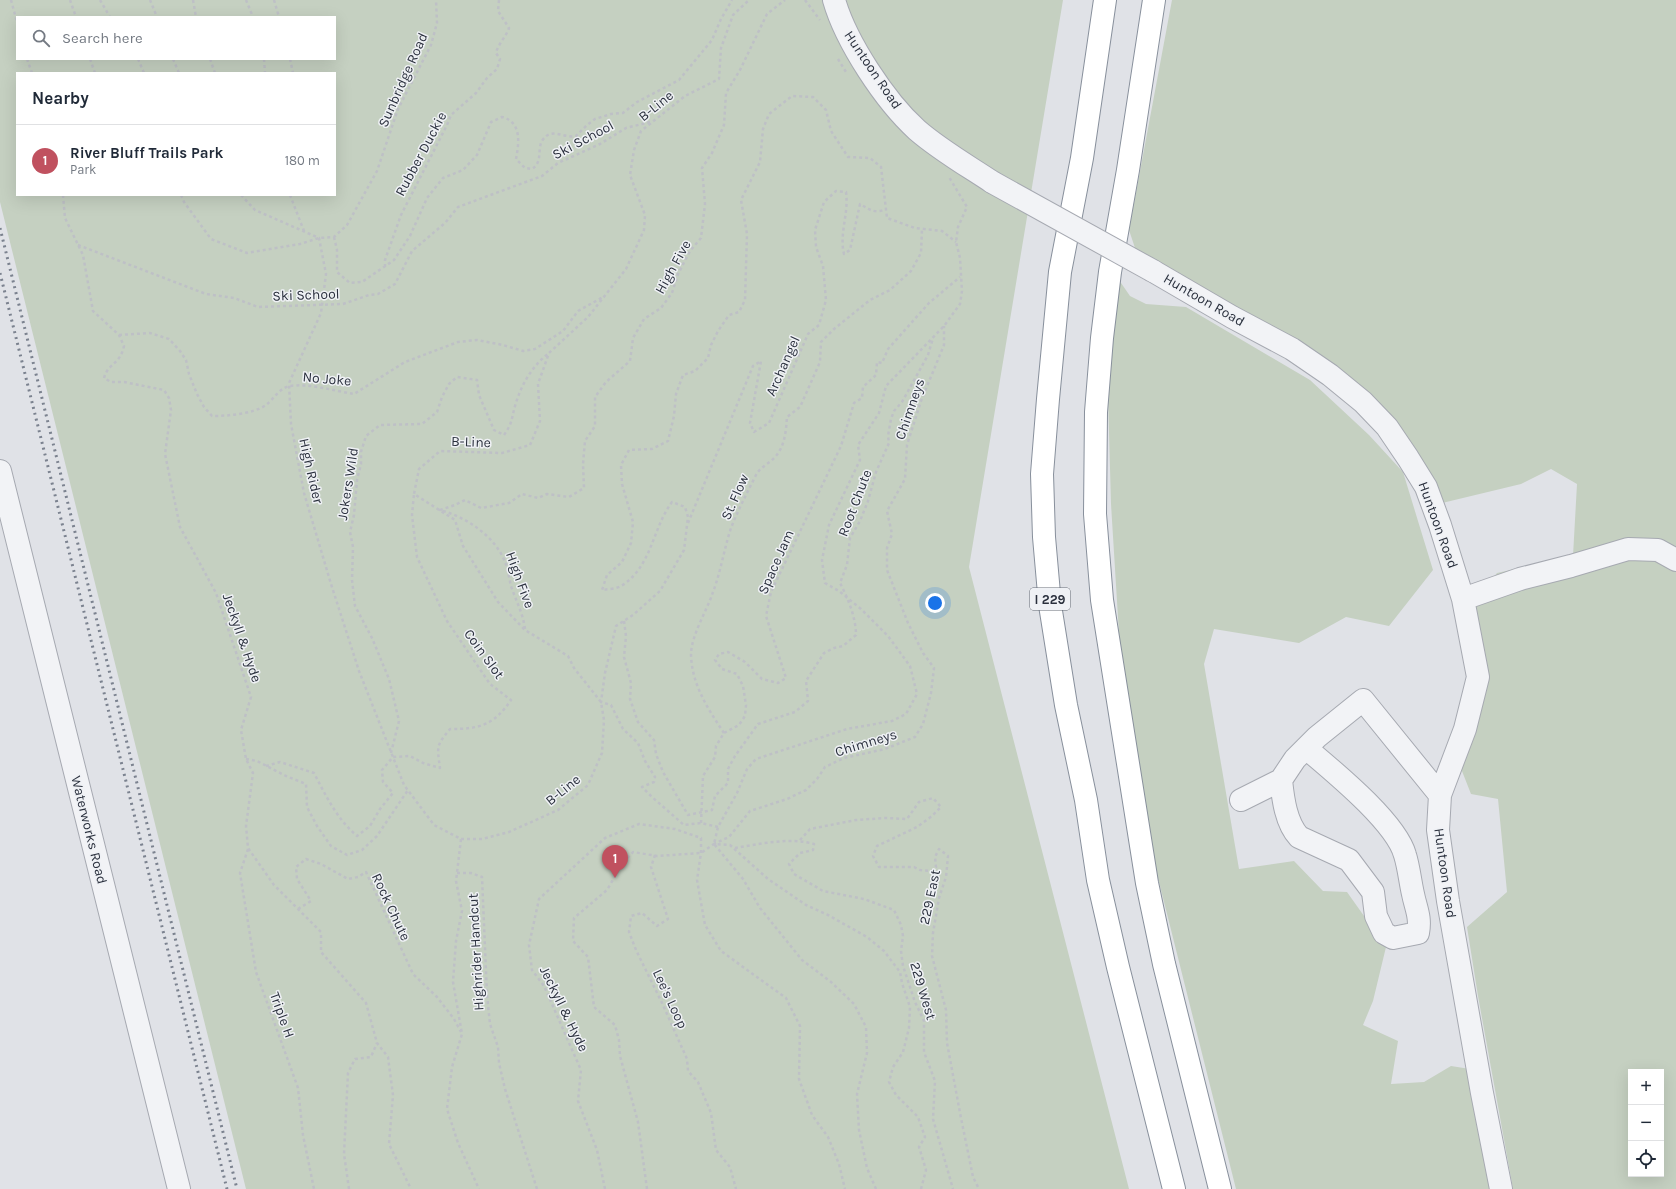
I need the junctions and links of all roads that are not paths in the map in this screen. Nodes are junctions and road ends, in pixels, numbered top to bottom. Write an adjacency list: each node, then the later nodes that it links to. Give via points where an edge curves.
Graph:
1 (834, 0): 6 (street, Huntoon Road, bridge, via 845,31 889,98 917,130 992,182 1292,349 1330,375 1362,402 1387,427 1426,487)
2 (1105, 0): 12 (highway, I 229, via 1082,158 1060,272 1042,474 1044,537 1050,605 1098,880)
3 (1154, 0): 13 (highway, via 1110,272 1103,332 1096,412 1095,514 1102,600 1147,883 1164,964)
4 (0, 471): 11 (street, Waterworks Road)
5 (1676, 560): 6 (street, via 1658,550 1628,549 1520,579)
6 (1463, 599): 9 (street, Huntoon Road, via 1478,677 1464,729)
7 (1306, 748): 8 (street); 8 (street, via 1336,774 1391,830 1405,854 1420,922 1418,933 1393,938 1384,933 1376,916 1374,892 1349,860 1299,837 1294,831 1283,801); 9 (street, via 1363,700)
8 (1281, 780): 10 (street)
9 (1440, 795): 14 (street, Huntoon Road, via 1438,830 1448,901)
10 (1241, 800)
11 (179, 1189)
12 (1174, 1189)
13 (1220, 1189)
14 (1501, 1189)

